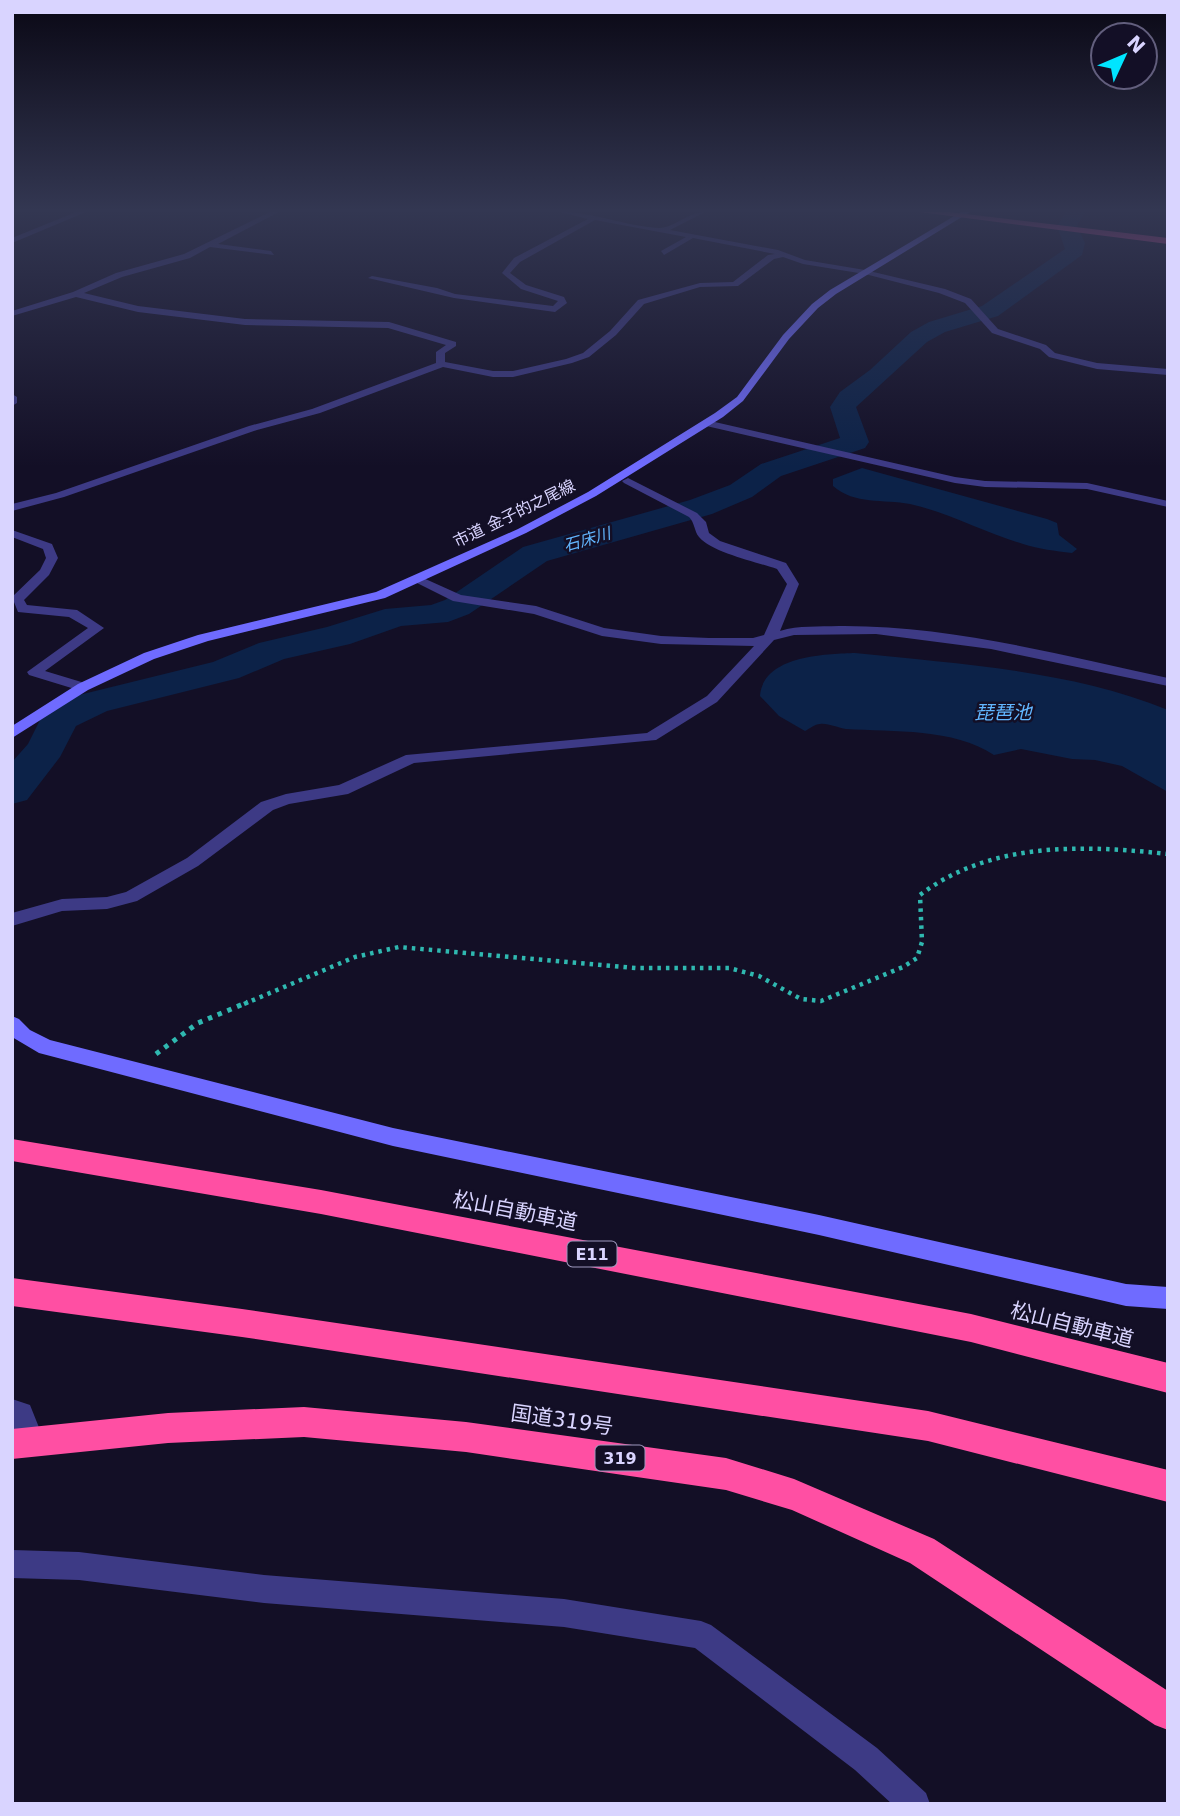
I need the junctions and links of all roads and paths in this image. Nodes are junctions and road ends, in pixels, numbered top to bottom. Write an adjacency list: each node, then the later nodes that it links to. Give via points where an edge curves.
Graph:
1 (67, 297): 8 (street)
2 (87, 297): 9 (street, via 138,309 245,322 403,327 453,344 441,352)
3 (460, 297): 4 (street, via 555,309 562,303)
4 (553, 297)
5 (659, 297): 9 (street, via 641,302 613,333 586,355 569,361 513,374)
6 (829, 297): 13 (street, 市道 金子的之尾線, via 786,337 740,399)
7 (957, 297): 10 (street, via 968,301 995,331 1043,347 1052,355 1097,366)
8 (12, 314)
9 (442, 364): 16 (street, via 316,411)
10 (1168, 372)
11 (12, 397): 12 (street)
12 (12, 403)
13 (706, 423): 15 (street, via 965,481 1087,486); 18 (street, 市道 金子的之尾線, via 592,494)
14 (628, 481): 19 (street, via 686,511 716,544 782,566 793,584)
15 (1168, 505)
16 (12, 508)
17 (12, 533): 21 (street, via 48,547 52,558 45,572 17,599 23,608 72,613 97,628 34,672)
18 (417, 580): 19 (street, via 458,598 536,610 602,632 661,640 753,642); 21 (street, 市道 金子的之尾線, via 355,601 203,638 149,656)
19 (769, 638): 20 (street, via 794,631 876,630 992,645); 24 (street, via 712,699 651,737 401,761 342,790 267,806 140,893 113,902 69,904)
20 (1168, 682)
21 (83, 687): 22 (street, 市道 金子的之尾線)
22 (12, 733)
23 (1168, 854): 26 (path, via 1031,851 958,871 920,895 922,942 917,958 821,1001 801,999 759,976 729,968 636,968 399,947 355,957 198,1024 163,1046)
24 (12, 920)
25 (12, 1024): 26 (street, via 23,1036 46,1047)
26 (140, 1071): 29 (street, via 393,1137 819,1225 1126,1295)
27 (12, 1150): 30 (highway, 松山自動車道 / E11, via 321,1202 971,1328)
28 (12, 1292): 33 (highway, via 928,1426)
29 (1168, 1298)
30 (1168, 1378)
31 (12, 1412): 32 (street, via 21,1414)
32 (22, 1442): 35 (highway, 国道319号 / 319, via 168,1428 304,1422 466,1437 726,1474 794,1495 922,1550)
33 (1168, 1486)
34 (12, 1564): 36 (street, via 79,1566 264,1589 564,1613 701,1635 866,1759)
35 (1168, 1712)
36 (915, 1804)

